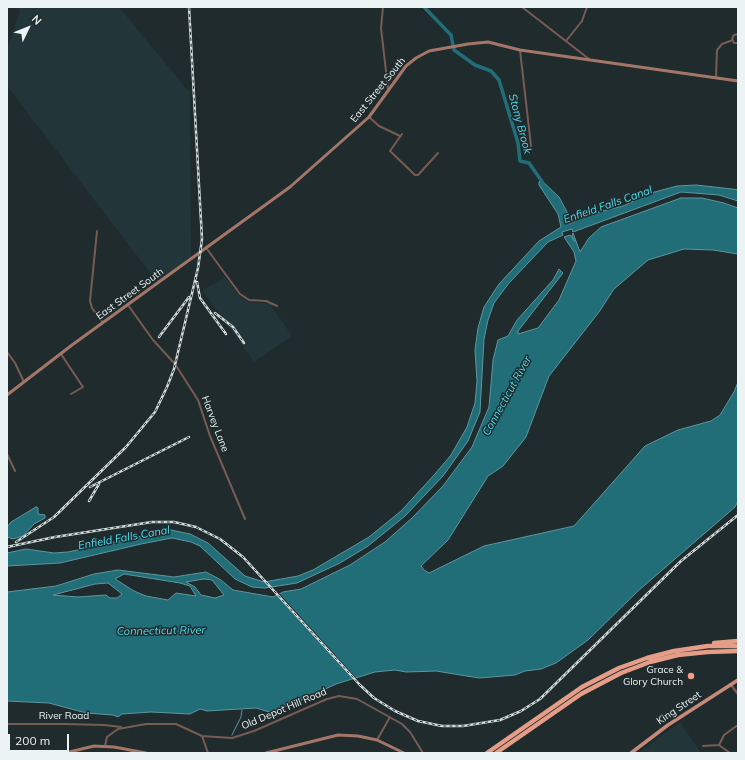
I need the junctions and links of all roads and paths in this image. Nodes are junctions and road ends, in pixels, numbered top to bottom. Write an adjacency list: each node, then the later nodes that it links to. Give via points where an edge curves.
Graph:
1 (383, 7): 12 (street, via 381,28)
2 (522, 7): 6 (street)
3 (587, 7): 6 (street, via 582,21)
4 (738, 34): 5 (street, via 734,35)
5 (733, 40): 7 (street); 10 (street, via 722,44 716,51)
6 (566, 41): 9 (street)
7 (738, 44)
8 (520, 50): 9 (main road, East Street South); 12 (main road, East Street South, via 488,42 438,49 422,54 411,62); 14 (street)
9 (591, 60): 10 (main road, East Street South)
10 (716, 77): 11 (main road, East Street South)
11 (738, 81)
12 (388, 90): 13 (main road, East Street South)
13 (368, 117): 15 (street, via 379,126 401,135 390,151 416,175); 17 (main road, East Street South, via 290,187)
14 (531, 146)
15 (438, 154)
16 (97, 231): 20 (street, via 90,301)
17 (207, 249): 18 (main road, East Street South); 19 (street, via 240,294 249,300 266,301)
18 (128, 305): 20 (main road, East Street South); 28 (street, Harvey Lane, via 152,338 174,362 198,400 210,436)
19 (277, 306)
20 (103, 323): 22 (main road, East Street South)
21 (8, 354): 23 (street)
22 (61, 354): 23 (main road, East Street South); 24 (street, via 83,387)
23 (24, 382): 25 (main road, East Street South)
24 (71, 394)
25 (7, 395)
26 (7, 454): 27 (street)
27 (15, 471)
28 (245, 518)
29 (738, 641): 31 (highway)
30 (738, 646): 31 (highway)
31 (701, 647): 51 (highway, via 654,655 606,674 568,696)
32 (738, 651): 52 (highway, via 678,655 621,673 581,694)
33 (738, 680): 34 (main road, King Street)
34 (731, 684): 35 (street); 53 (main road, King Street, via 668,724)
35 (738, 694)
36 (390, 717): 40 (street, Old Depot Hill Road, via 357,699 339,696 309,706 243,735 222,739); 41 (street); 50 (street, Old Depot Hill Road, via 410,732)
37 (7, 724): 39 (street, River Road)
38 (738, 725): 42 (street, via 722,737)
39 (121, 727): 40 (street, Old Depot Hill Road, via 168,723); 43 (street, via 109,735)
40 (202, 736): 47 (street)
41 (377, 740): 48 (main road, via 338,735); 49 (main road)
42 (719, 745): 44 (street); 54 (street)
43 (105, 746): 45 (main road, via 86,747); 46 (main road)
44 (703, 746)
45 (65, 753)
46 (146, 753)
47 (208, 753)
48 (266, 753)
49 (404, 753)
50 (423, 753)
51 (487, 753)
52 (496, 753)
53 (631, 753)
54 (730, 753)

